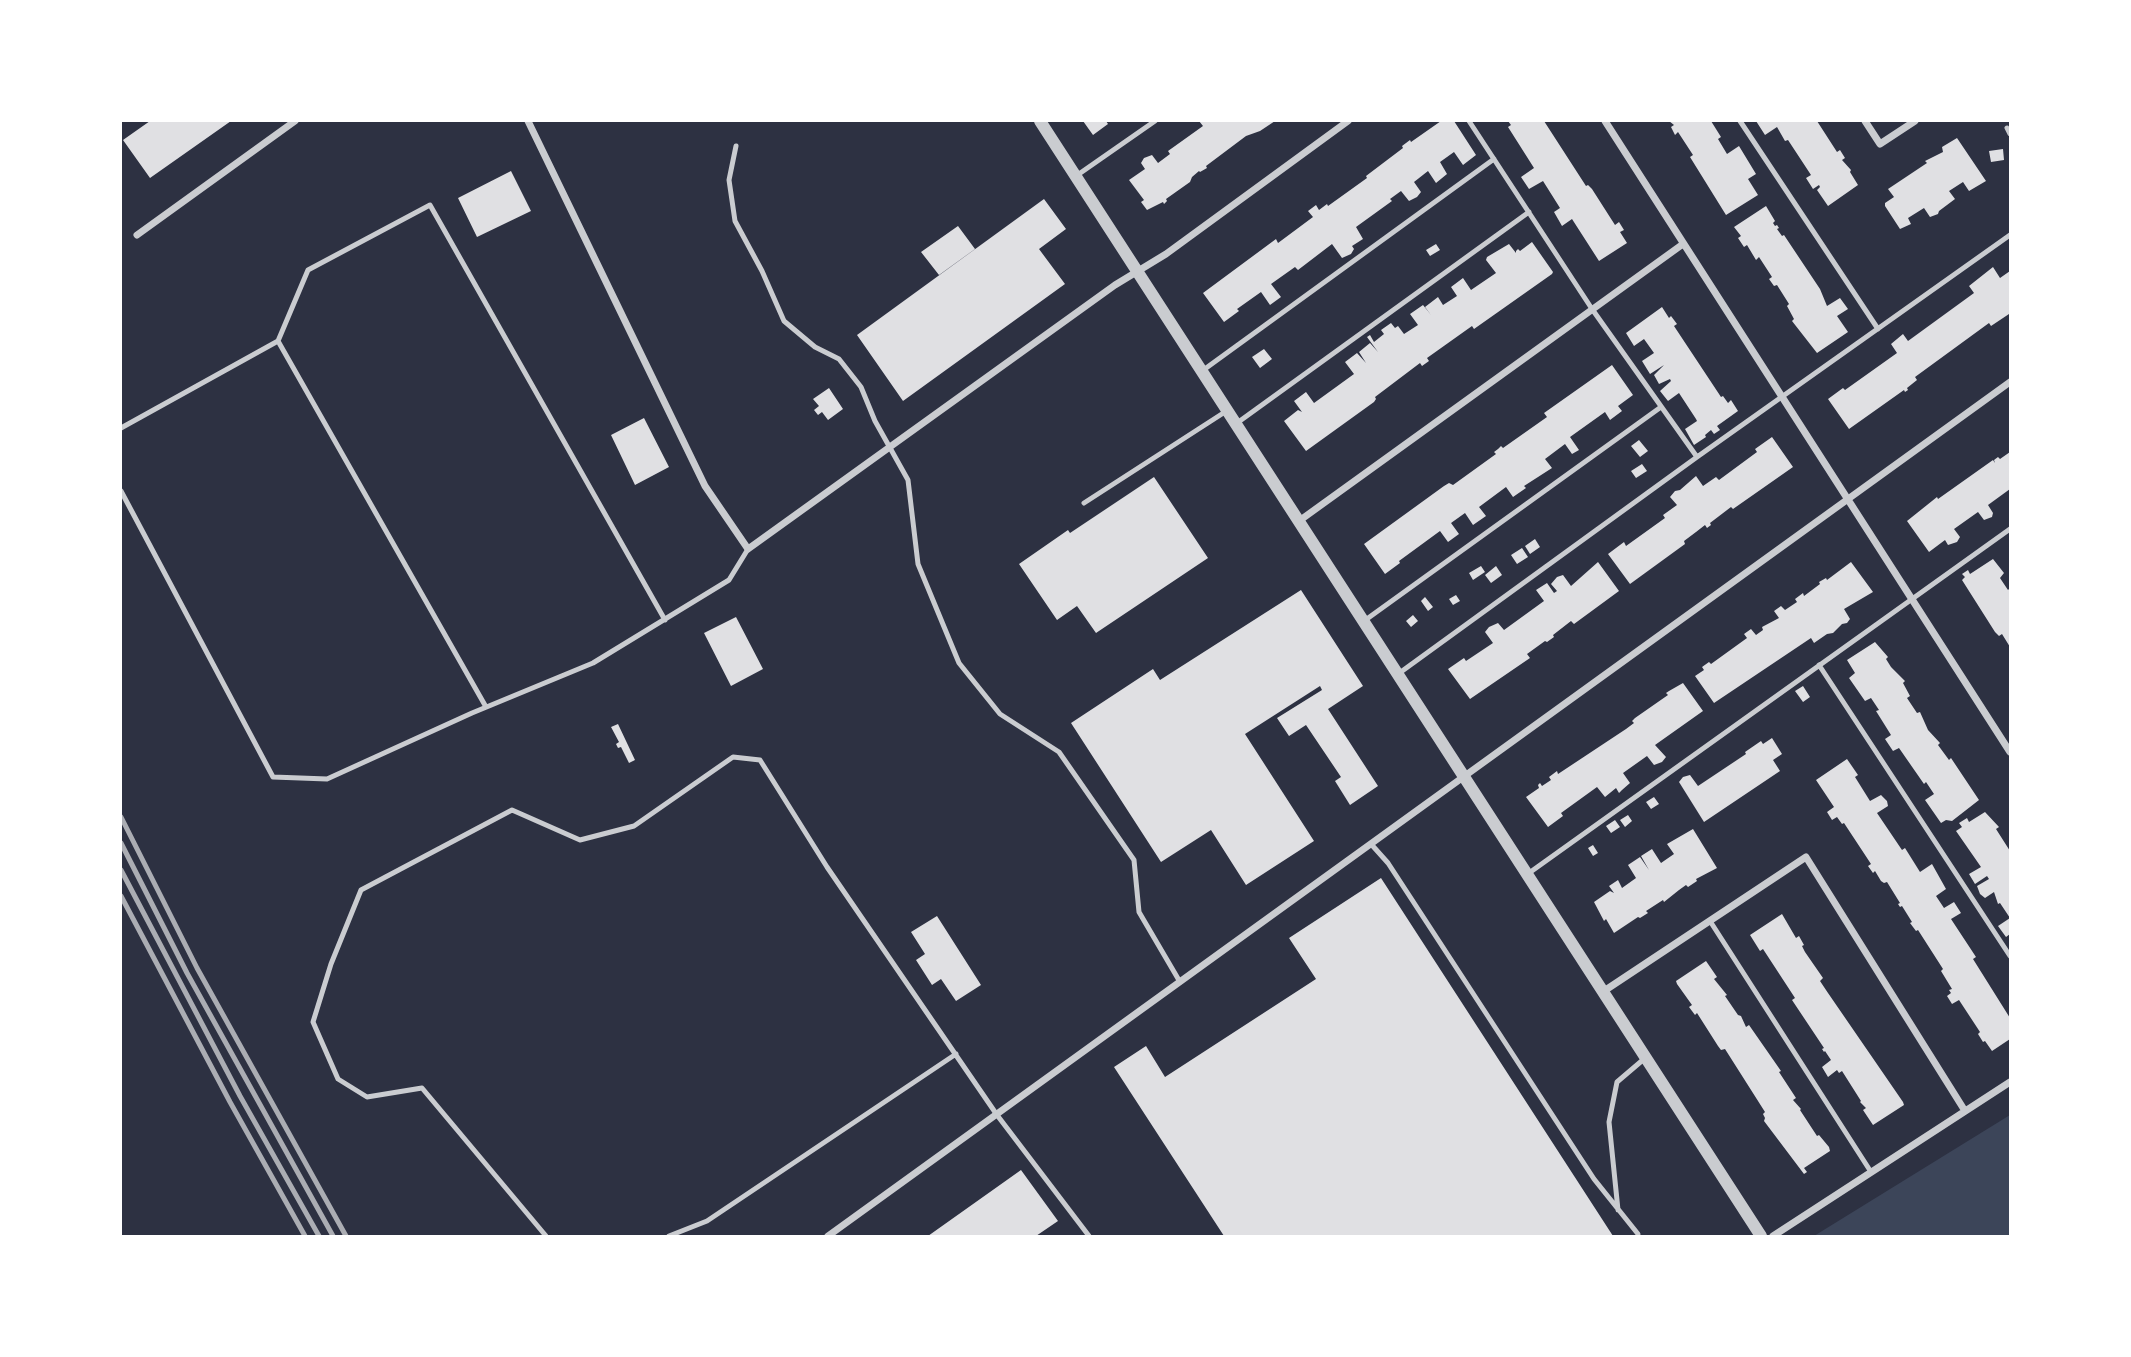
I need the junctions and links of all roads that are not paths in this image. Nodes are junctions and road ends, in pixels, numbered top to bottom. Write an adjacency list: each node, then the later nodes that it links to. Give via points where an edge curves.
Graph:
1 (295, 121): 15 (street)
2 (528, 121): 36 (street, via 705,486)
3 (1040, 121): 13 (street)
4 (1155, 121): 13 (lane)
5 (1348, 121): 18 (street)
6 (1469, 121): 12 (lane)
7 (1605, 121): 17 (street)
8 (1740, 121): 20 (lane)
9 (1865, 121): 10 (street, via 1880,144)
10 (1915, 121)
11 (736, 146): 29 (lane, via 729,180 735,221 784,321 815,347 839,359 862,387 874,421)
12 (1494, 159): 14 (lane); 22 (lane)
13 (1076, 176): 18 (street)
14 (1529, 212): 19 (lane); 27 (lane)
15 (137, 235)
16 (2010, 235): 20 (lane)
17 (1683, 244): 19 (street); 24 (street)
18 (1138, 271): 22 (street); 29 (street)
19 (1592, 309): 25 (lane); 34 (street)
20 (1878, 329): 24 (lane)
21 (278, 341): 28 (lane); 38 (lane, via 308,270 430,205); 42 (lane)
22 (1202, 371): 26 (street)
23 (2010, 382): 32 (street)
24 (1782, 397): 30 (lane); 32 (street)
25 (1661, 407): 30 (lane); 39 (lane)
26 (1228, 410): 27 (street); 33 (lane)
27 (1237, 423): 34 (street)
28 (121, 428)
29 (890, 447): 36 (street); 49 (lane, via 908,480 918,564 959,663 1000,714 1059,752 1134,860 1139,912)
30 (1698, 457): 41 (lane)
31 (121, 491): 42 (lane, via 273,776 327,779)
32 (1848, 499): 37 (street); 44 (street)
33 (1084, 503)
34 (1299, 521): 39 (street)
35 (2010, 530): 37 (lane)
36 (748, 549): 38 (lane, via 729,580)
37 (1912, 598): 40 (lane); 43 (street)
38 (665, 620): 42 (lane, via 593,663)
39 (1364, 621): 41 (street)
40 (1819, 665): 46 (lane); 48 (lane)
41 (1398, 674): 44 (street)
42 (486, 707)
43 (2010, 752)
44 (1463, 775): 45 (street); 46 (street)
45 (1371, 844): 49 (street); 57 (lane)
46 (1528, 874): 50 (street)
47 (1710, 920): 50 (street); 54 (street, via 1805,857); 56 (lane)
48 (2010, 956)
49 (1180, 982): 55 (street)
50 (1604, 991): 52 (street)
51 (956, 1054): 55 (lane); 59 (lane, via 827,867 760,760 733,758 634,826 580,840 512,810 361,890 313,1022 338,1079 368,1097 422,1088); 60 (lane, via 707,1221)
52 (1647, 1057): 57 (lane, via 1617,1082 1609,1122); 63 (street)
53 (2010, 1082): 54 (street)
54 (1965, 1111): 56 (street)
55 (997, 1115): 61 (street); 62 (lane)
56 (1871, 1172): 64 (street)
57 (1618, 1210): 58 (lane)
58 (1638, 1234)
59 (546, 1236)
60 (669, 1236)
61 (828, 1236)
62 (1089, 1236)
63 (1761, 1236)
64 (1773, 1236)

